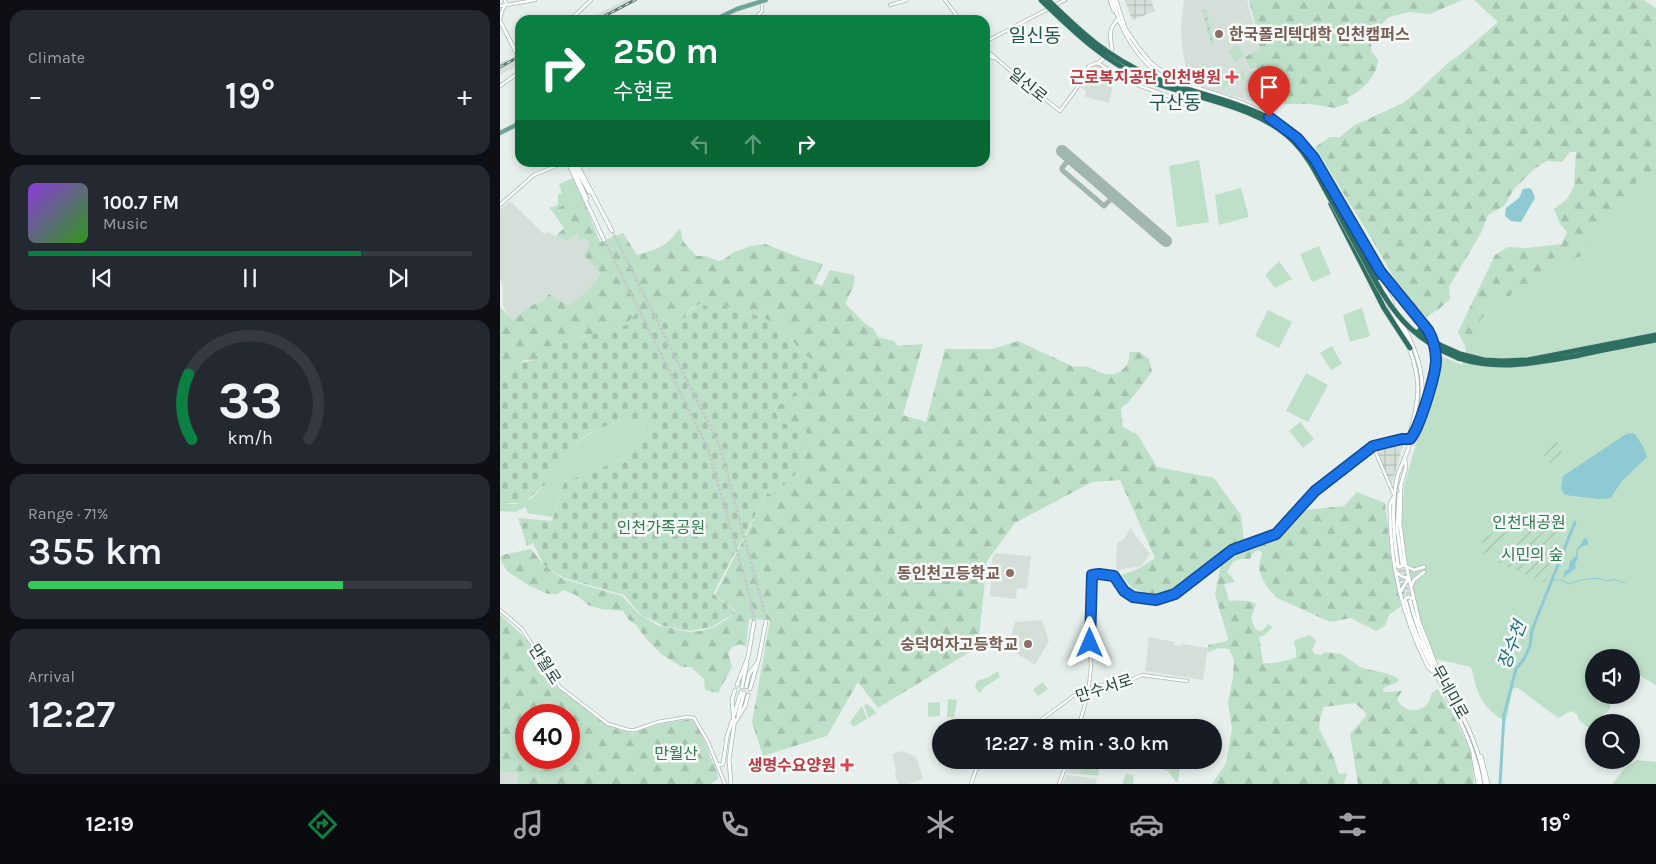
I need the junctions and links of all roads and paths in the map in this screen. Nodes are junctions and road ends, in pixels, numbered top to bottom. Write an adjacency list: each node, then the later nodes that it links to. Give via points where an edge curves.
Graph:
1 (504, 0): 11 (street); 13 (street)
2 (535, 0): 11 (street)
3 (591, 0): 14 (street)
4 (764, 0): 15 (main road); 16 (street)
5 (907, 0): 12 (street)
6 (945, 0): 17 (street)
7 (1041, 0): 36 (highway, bridge, via 1095,50 1123,69 1274,126 1301,149)
8 (1048, 0): 37 (highway, bridge, via 1096,45 1128,65 1153,77 1249,108 1277,122 1314,158)
9 (1065, 0): 20 (street)
10 (1114, 0): 18 (main road); 18 (main road)
11 (506, 4): 13 (street); 19 (street)
12 (890, 5)
13 (500, 6)
14 (575, 15)
15 (724, 15)
16 (758, 15)
17 (956, 15)
18 (1118, 17): 25 (main road, via 1110,33 1112,49); 28 (main road, via 1150,62); 43 (main road, via 1144,61 1172,84 1269,120 1289,135 1311,163)
19 (500, 20): 21 (main road)
20 (990, 39)
21 (515, 51)
22 (990, 54): 24 (street, 일신로)
23 (990, 57): 24 (street, 일신로)
24 (995, 58): 25 (street, 일신로, via 1060,111 1089,66)
25 (1098, 63): 30 (street, via 1137,85)
26 (1187, 75): 28 (main road)
27 (515, 76): 29 (street)
28 (1177, 82): 45 (main road, via 1243,103 1275,118 1299,139 1313,159 1415,349 1423,392)
29 (500, 86)
30 (1177, 99)
31 (515, 126): 32 (main road)
32 (500, 133)
33 (554, 167): 38 (street, via 534,175)
34 (570, 167): 40 (main road)
35 (575, 167): 39 (main road)
36 (1324, 188): 43 (highway, bridge, via 1384,308); 44 (highway, bridge, via 1385,297 1403,320 1423,339)
37 (1332, 189): 44 (highway, bridge, via 1396,308 1422,334); 45 (highway, bridge, via 1380,271 1431,336 1436,368)
38 (500, 205)
39 (612, 231)
40 (604, 240)
41 (1656, 335): 44 (highway, via 1528,360 1484,360)
42 (1656, 340): 44 (highway, via 1527,365 1484,364)
43 (1410, 348): 46 (main road, via 1419,379)
44 (1459, 356)
45 (1415, 434): 46 (main road)
46 (1410, 439): 47 (street); 48 (main road)
47 (1373, 446): 49 (street); 66 (street, via 1315,491 1276,534 1232,550 1175,594 1156,600 1136,598 1124,591 1114,576 1092,575)
48 (1405, 459): 49 (main road, via 1400,466); 50 (main road, via 1401,486)
49 (1394, 496): 50 (main road, via 1390,504 1390,528)
50 (1401, 563): 51 (main road, via 1414,570); 52 (main road); 54 (main road)
51 (1424, 567)
52 (1396, 572): 54 (main road); 56 (main road)
53 (1424, 572): 55 (main road, via 1414,580)
54 (1408, 578): 55 (main road); 56 (main road)
55 (1411, 589): 57 (main road)
56 (1400, 593): 57 (main road)
57 (1408, 601): 62 (main road, 무네미로, via 1415,633); 62 (main road, via 1438,664)
58 (500, 610): 71 (street, 만월로, via 522,629 560,688 608,724 635,730 658,722 693,717)
59 (766, 621): 61 (main road, via 759,658 749,674 746,687)
60 (754, 622): 61 (main road)
61 (748, 657): 64 (main road)
62 (1437, 674): 70 (main road, 무네미로)
63 (1187, 680): 66 (street, 만수서로, via 1142,675)
64 (737, 685)
65 (735, 690): 67 (main road, via 732,700)
66 (1088, 691): 68 (street, 만수서로, via 1076,694); 69 (street)
67 (735, 719): 67 (main road, via 744,693 744,706); 71 (main road, via 727,737 723,764); 76 (main road, via 729,760)
68 (1042, 719)
69 (1080, 719)
70 (1475, 749): 74 (main road, 무네미로); 79 (main road); 80 (main road, via 1484,761)
71 (716, 763): 75 (street, 만월로)
72 (977, 769): 77 (street)
73 (1064, 769): 78 (street)
74 (1482, 775): 79 (main road, 무네미로); 80 (main road, 무네미로)
75 (725, 784)
76 (731, 784)
77 (971, 784)
78 (1058, 784)
79 (1479, 784)
80 (1487, 784)

